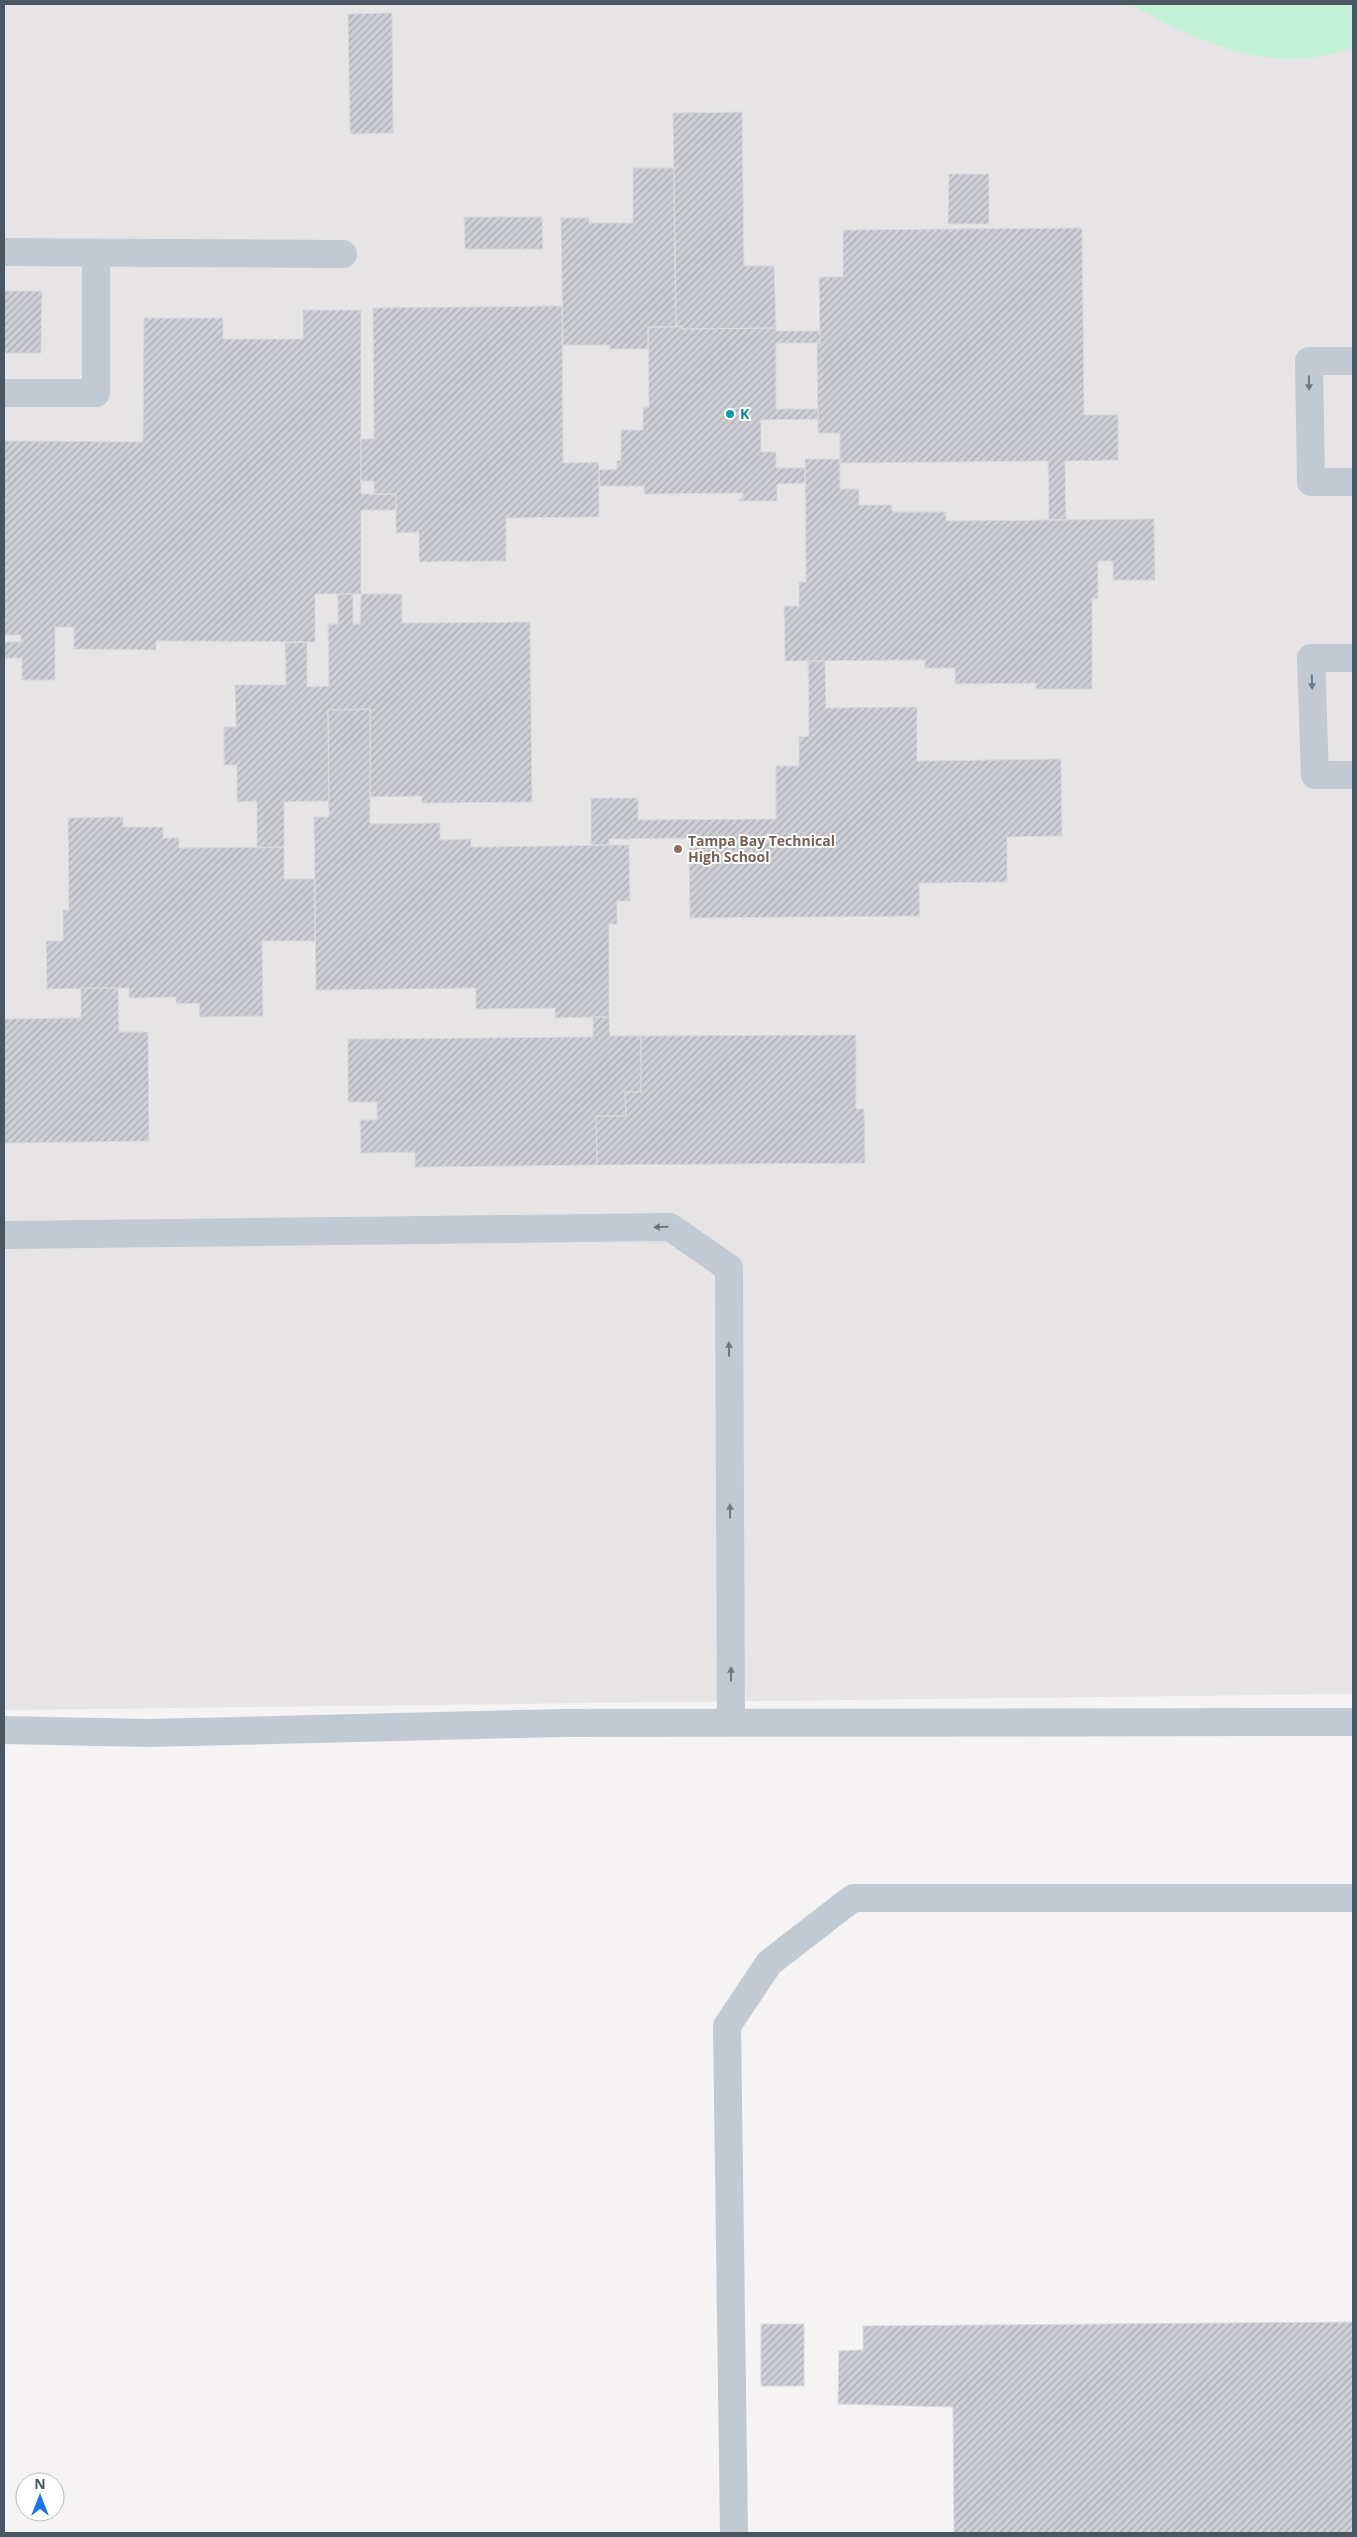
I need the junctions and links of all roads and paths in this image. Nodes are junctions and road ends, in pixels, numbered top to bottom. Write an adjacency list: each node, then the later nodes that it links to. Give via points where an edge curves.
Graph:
1 (4, 252): 2 (street)
2 (96, 253): 3 (street); 5 (street, via 96,393)
3 (343, 254)
4 (1353, 361): 6 (street, one-way to 6, via 1309,361 1311,482)
5 (4, 393)
6 (1353, 482)
7 (1353, 658): 8 (street, one-way to 8, via 1311,658 1315,775)
8 (1353, 775)
9 (4, 1235): 11 (street, one-way to 9, via 729,1268 670,1227)
10 (1353, 1722): 11 (street)
11 (731, 1723): 12 (street, via 563,1723 147,1733)
12 (4, 1730)
13 (1353, 1898): 14 (street, via 853,1898 769,1963 727,2026)
14 (734, 2533)

